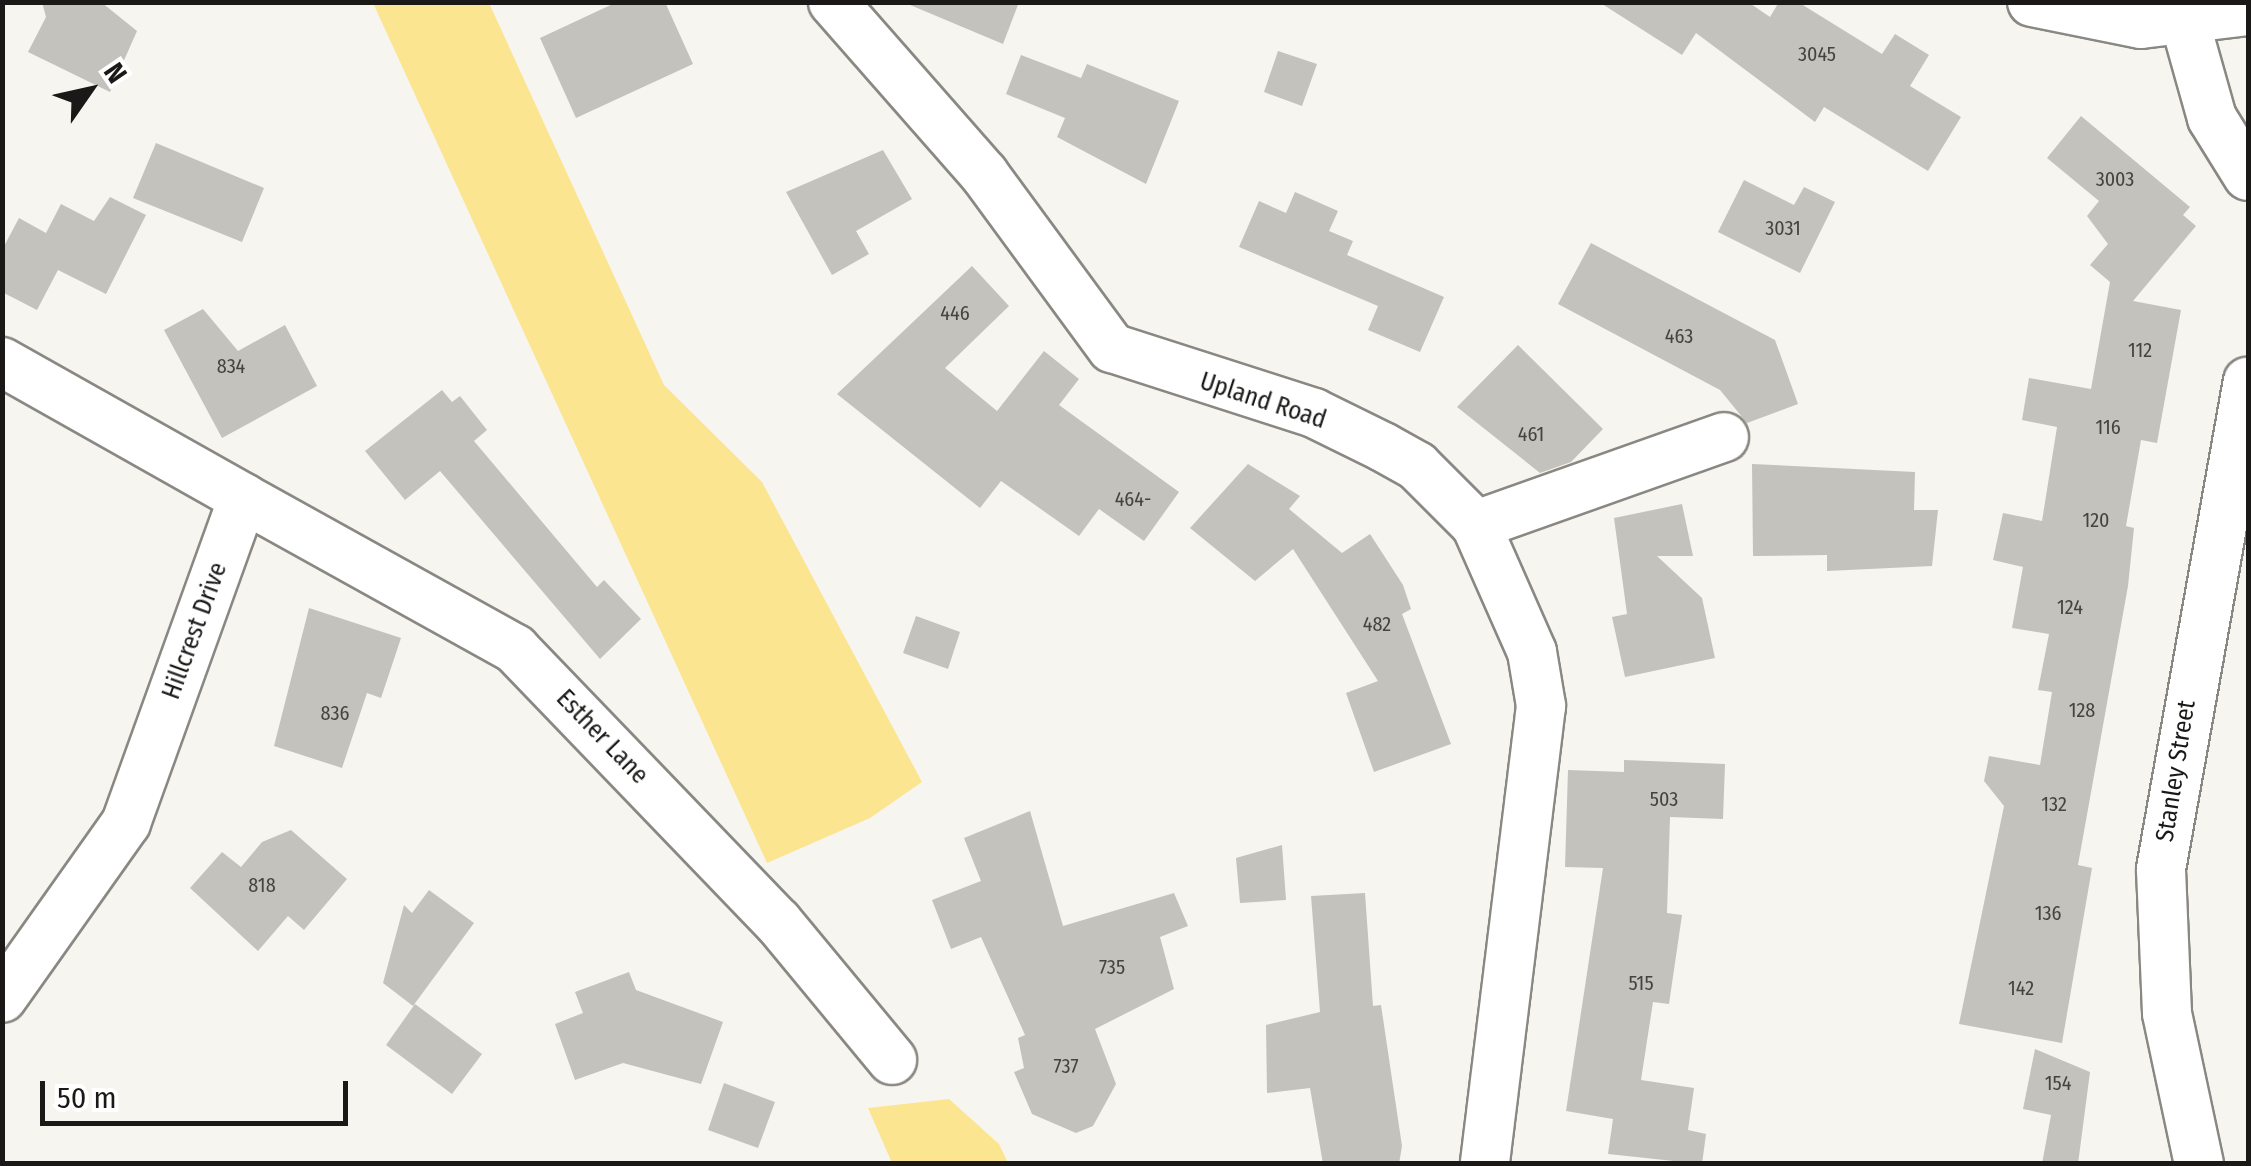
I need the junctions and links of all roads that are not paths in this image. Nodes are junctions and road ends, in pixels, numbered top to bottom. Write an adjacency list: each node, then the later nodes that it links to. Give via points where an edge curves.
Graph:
1 (833, 2): 10 (street, Upland Road, via 984,174 1112,348 1366,438 1418,466)
2 (2032, 2): 4 (street)
3 (2248, 12): 4 (street)
4 (2185, 22): 5 (street, via 2212,118)
5 (2248, 176)
6 (2, 362): 9 (street)
7 (2248, 382): 14 (street, Stanley Street, via 2162,869 2167,1013)
8 (1724, 438): 10 (street)
9 (243, 498): 11 (street, Hillcrest Drive, via 126,824); 12 (street, Esther Lane, via 515,649 778,922)
10 (1476, 525): 13 (street, Upland Road, via 1532,652 1541,706)
11 (2, 998)
12 (892, 1060)
13 (1485, 1164)
14 (2200, 1164)

